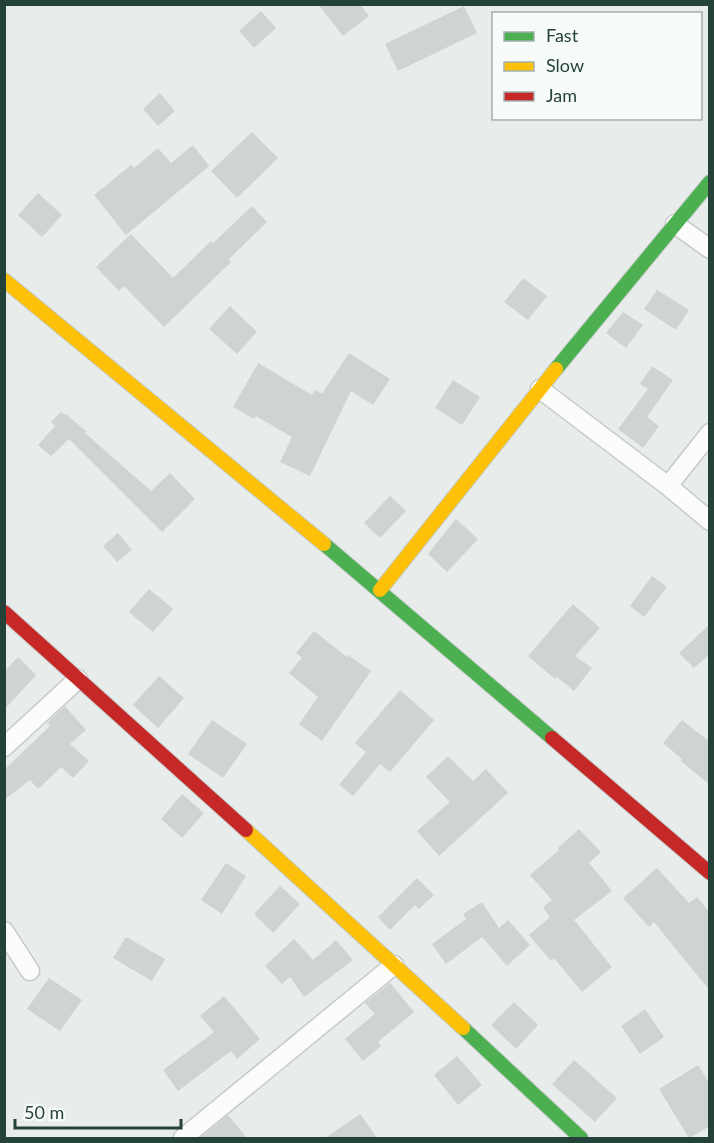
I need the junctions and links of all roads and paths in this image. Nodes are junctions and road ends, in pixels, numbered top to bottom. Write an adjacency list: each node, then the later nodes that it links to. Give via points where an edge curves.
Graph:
1 (710, 182): 2 (main road)
2 (675, 224): 3 (street); 5 (main road)
3 (710, 249)
4 (4, 280): 9 (main road)
5 (540, 388): 7 (street); 9 (main road)
6 (710, 433): 7 (street)
7 (668, 486): 8 (street)
8 (710, 520)
9 (380, 590): 13 (main road)
10 (4, 612): 11 (main road)
11 (78, 679): 12 (street); 15 (main road)
12 (4, 747)
13 (710, 873)
14 (4, 931): 16 (street)
15 (394, 965): 17 (street); 18 (main road)
16 (30, 971)
17 (183, 1138)
18 (581, 1138)

